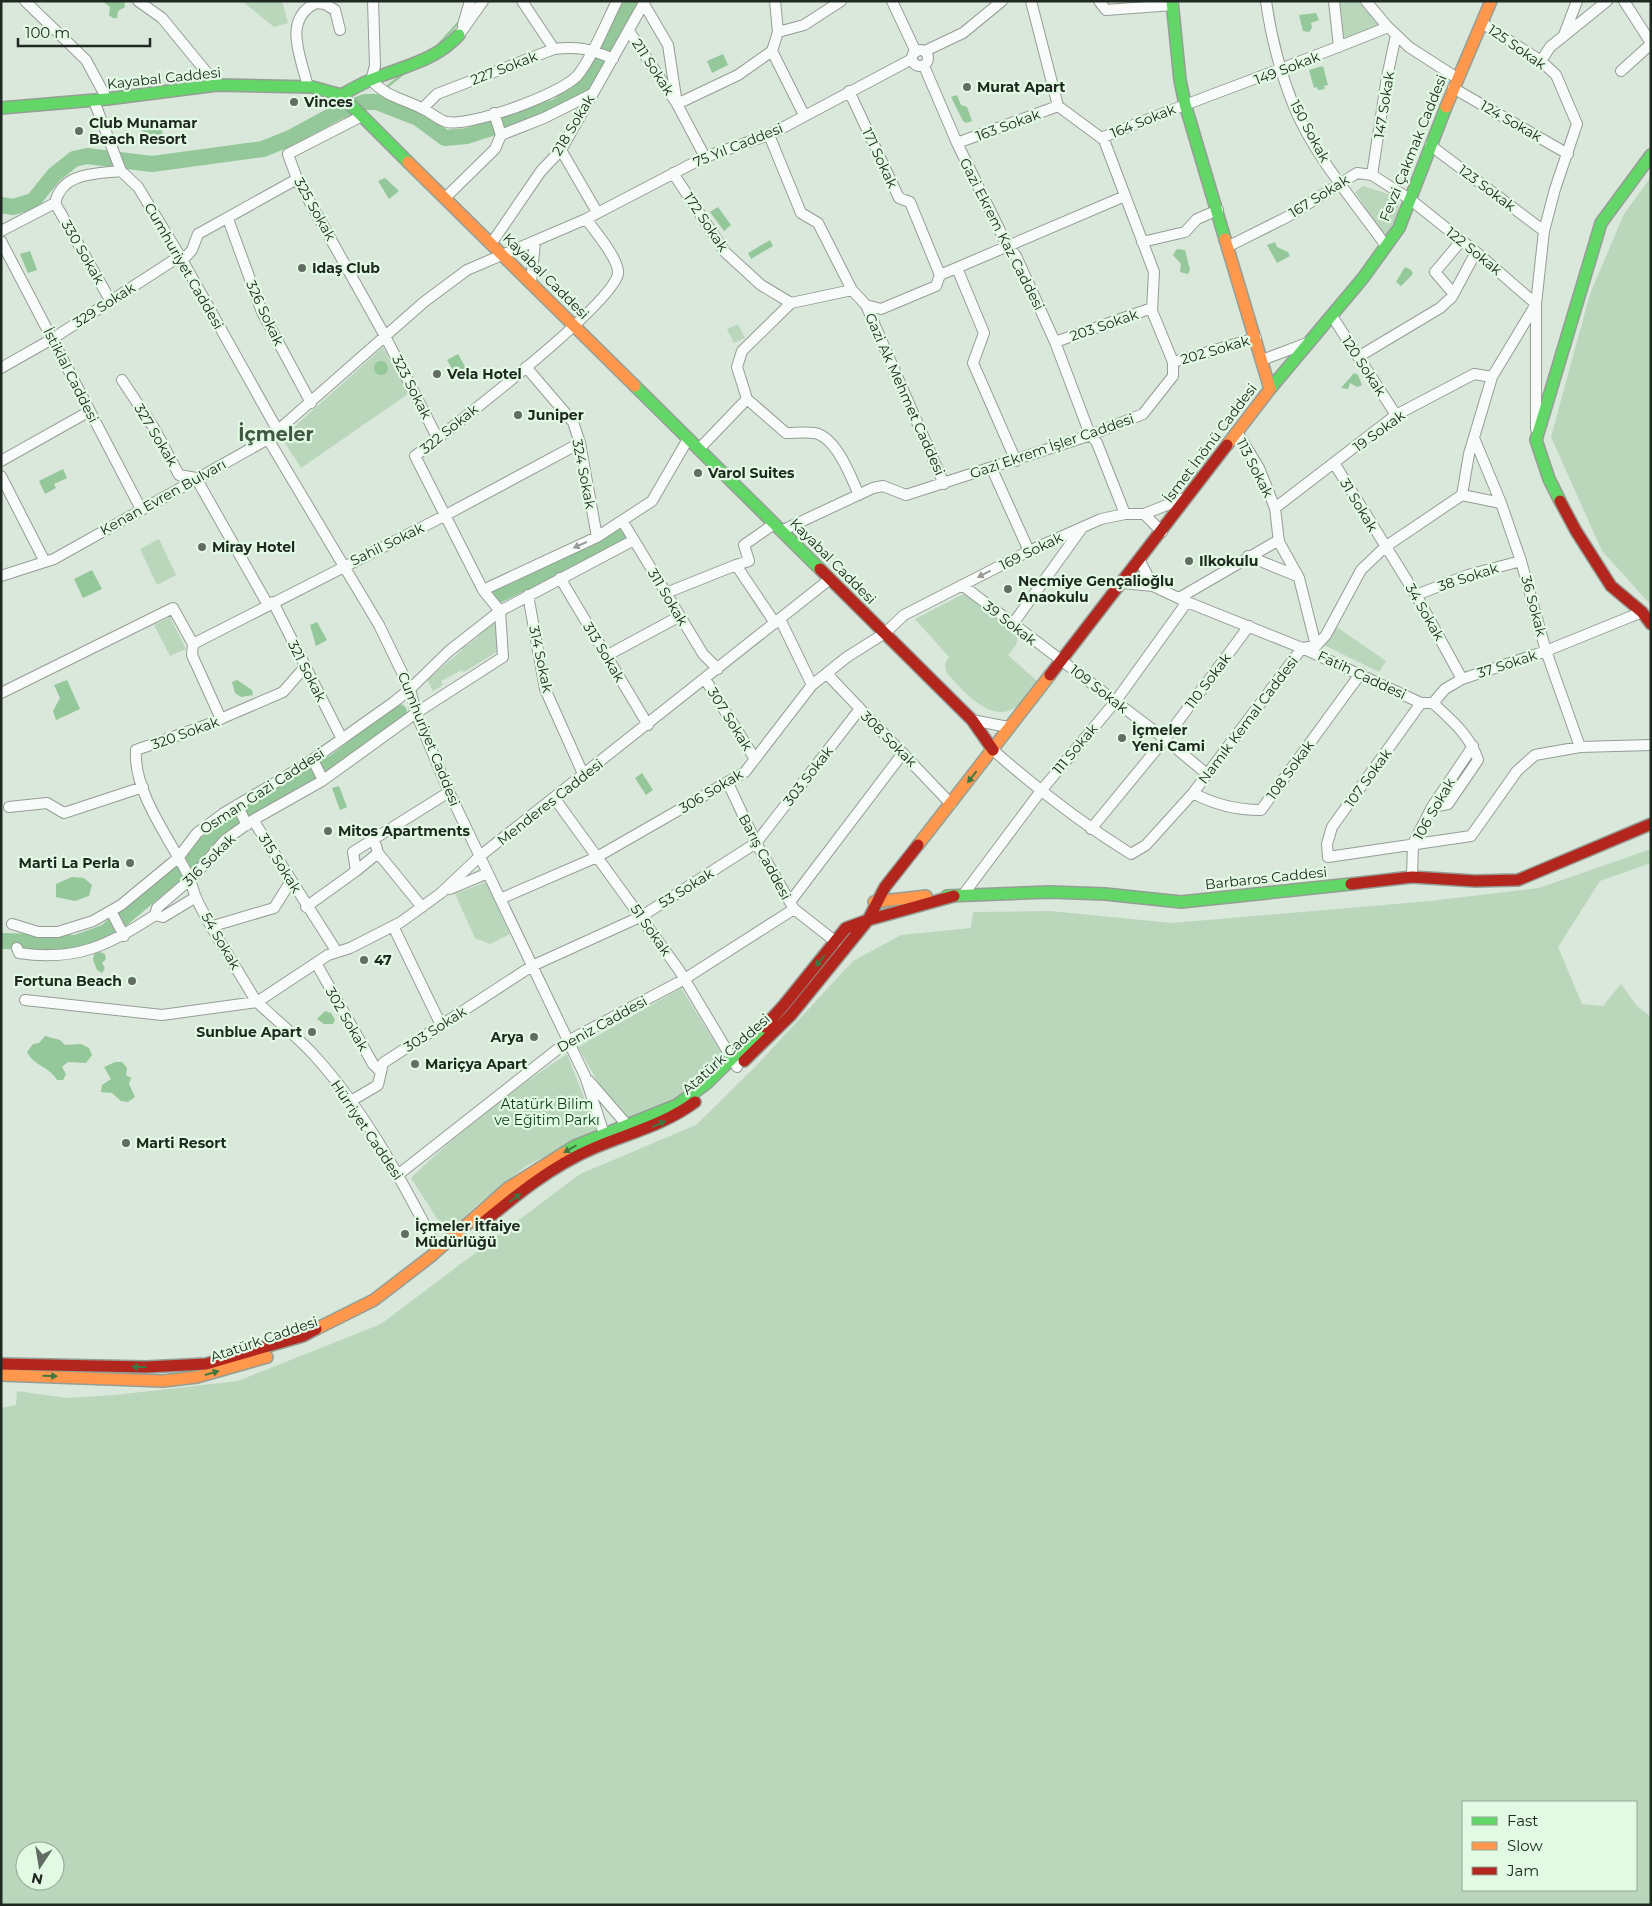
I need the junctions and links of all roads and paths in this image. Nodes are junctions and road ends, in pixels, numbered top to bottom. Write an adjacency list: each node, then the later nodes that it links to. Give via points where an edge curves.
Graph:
1 (138, 1): 47 (street, via 162,18)
2 (373, 1): 44 (street, via 376,66)
3 (470, 1): 31 (street)
4 (483, 1): 31 (street)
5 (522, 1): 36 (street)
6 (617, 1): 37 (street)
7 (775, 1): 30 (street)
8 (841, 1): 30 (street, via 804,25)
9 (892, 1): 39 (street)
10 (986, 1): 25 (street)
11 (1002, 1): 25 (street, 75 Yıl Caddesi)
12 (1031, 1): 55 (street)
13 (1099, 1): 24 (street, via 1106,10)
14 (1266, 1): 42 (street, 150 Sokak)
15 (1334, 1): 35 (street)
16 (1366, 1): 27 (street, 124 Sokak)
17 (1491, 1): 26 (street, Fevzi Çakmak Caddesi)
18 (1577, 1): 33 (street)
19 (1606, 1): 33 (street)
20 (1624, 1): 34 (street)
21 (27, 2): 51 (street, via 86,60)
22 (316, 2): 28 (street, via 332,7); 45 (street, via 300,14 295,34)
23 (645, 3): 29 (street, 218 Sokak); 53 (street, 211 Sokak, via 668,45)
24 (1173, 3): 54 (street, İsmet İnönü Caddesi)
25 (989, 12): 39 (street, 75 Yıl Caddesi, via 963,33)
26 (1482, 23): 41 (street, 125 Sokak); 46 (street, Fevzi Çakmak Caddesi)
27 (1388, 27): 32 (street, 124 Sokak); 35 (street, 149 Sokak)
28 (340, 30)
29 (629, 31): 40 (street, 218 Sokak); 53 (street, 211 Sokak)
30 (778, 32): 38 (street)
31 (459, 35): 44 (street, via 449,48 426,60)
32 (1396, 35): 46 (street, 124 Sokak); 72 (street, 147 Sokak)
33 (1564, 36): 41 (street, via 1550,47)
34 (1651, 44): 43 (street)
35 (1339, 48): 42 (street, 149 Sokak)
36 (554, 49): 37 (street, 227 Sokak); 57 (street, 227 Sokak, via 436,94)
37 (593, 49): 40 (street); 58 (street, via 577,76 561,88 534,101)
38 (772, 51): 53 (street, via 738,74); 59 (street)
39 (917, 54): 48 (street, 75 Yıl Caddesi); 64 (street, Gazi Ekrem Kaz Caddesi, via 917,66 924,66)
40 (613, 59): 49 (street, 218 Sokak)
41 (1541, 61): 67 (street, 125 Sokak, via 1556,75 1577,124)
42 (1283, 70): 54 (street, 149 Sokak); 74 (street, 150 Sokak, via 1295,109 1317,149)
43 (1621, 71)
44 (371, 80): 50 (street); 57 (street, via 382,91)
45 (307, 83)
46 (1455, 83): 65 (street, Fevzi Çakmak Caddesi); 67 (street, 124 Sokak)
47 (217, 85): 50 (street, Kayabal Caddesi, via 312,87); 51 (street, Kayabal Caddesi)
48 (849, 91): 59 (street, 75 Yıl Caddesi); 98 (street, 171 Sokak, via 898,198 910,202)
49 (592, 94): 61 (street); 66 (street, 218 Sokak)
50 (343, 98): 60 (street, Kayabal Caddesi)
51 (107, 100): 52 (street, Kayabal Caddesi)
52 (94, 101): 56 (street, Kayabal Caddesi); 70 (street, Cumhuriyet Caddesi)
53 (677, 104): 69 (street, 211 Sokak)
54 (1185, 104): 63 (street, 164 Sokak); 79 (street, İsmet İnönü Caddesi)
55 (1058, 106): 63 (street); 64 (street, 163 Sokak)
56 (1, 108)
57 (423, 108): 58 (street, via 445,121 462,123)
58 (494, 113): 61 (street)
59 (804, 115): 62 (street, 75 Yıl Caddesi)
60 (362, 116): 73 (street, 325 Sokak, via 288,154); 76 (street, Kayabal Caddesi)
61 (501, 135): 76 (street, via 495,149)
62 (769, 135): 69 (street, 75 Yıl Caddesi); 100 (street, via 801,214 818,223)
63 (1101, 138): 75 (street)
64 (957, 143): 90 (street, Gazi Ekrem Kaz Caddesi)
65 (1430, 145): 77 (street, Fevzi Çakmak Caddesi); 84 (street, 123 Sokak)
66 (561, 150): 80 (street); 89 (street, 218 Sokak, via 541,171)
67 (1568, 154): 84 (street)
68 (1651, 155): 133 (street, via 1601,223)
69 (705, 157): 71 (street, 75 Yıl Caddesi)
70 (121, 171): 78 (street, via 86,175 68,182 58,192); 96 (street, Cumhuriyet Caddesi, via 138,187)
71 (673, 173): 80 (street, 75 Yıl Caddesi); 103 (street, 172 Sokak, via 725,252 761,285)
72 (1372, 175): 74 (street, 167 Sokak, via 1357,173); 77 (street)
73 (297, 178): 81 (street, 329 Sokak); 109 (street, 325 Sokak)
74 (1341, 182): 91 (street, 150 Sokak); 92 (street, 167 Sokak, via 1287,217)
75 (1125, 196): 88 (street); 90 (street)
76 (445, 198): 89 (street, Kayabal Caddesi)
77 (1411, 200): 86 (street, 122 Sokak); 91 (street, Fevzi Çakmak Caddesi, via 1399,228)
78 (55, 203): 83 (street); 102 (street, 330 Sokak)
79 (1218, 210): 88 (street, via 1197,219 1185,232); 92 (street, İsmet İnönü Caddesi)
80 (597, 212): 82 (street, 75 Yıl Caddesi)
81 (228, 219): 96 (street, 329 Sokak, via 198,234 192,250); 123 (street, 326 Sokak, via 262,312)
82 (586, 219): 87 (street, 75 Yıl Caddesi); 108 (street, via 614,259 618,271 615,282)
83 (1, 231)
84 (1544, 231): 104 (street)
85 (1, 241): 94 (street, İstiklal Caddesi)
86 (1461, 241): 93 (street, 122 Sokak); 101 (street, via 1435,272)
87 (535, 242): 95 (street, 75 Yıl Caddesi); 99 (street)
88 (1142, 242): 106 (street, via 1154,272)
89 (491, 244): 95 (street, Kayabal Caddesi)
90 (1008, 246): 97 (street); 113 (street, Gazi Ekrem Kaz Caddesi, via 1016,256)
91 (1386, 246): 107 (street, Fevzi Çakmak Caddesi)
92 (1227, 247): 110 (street, İsmet İnönü Caddesi)
93 (1476, 252): 101 (street); 104 (street, 122 Sokak)
94 (4, 253): 111 (street, İstiklal Caddesi)
95 (503, 255): 99 (street, Kayabal Caddesi); 109 (street, Kenan Evren Bulvarı, via 467,270)
96 (181, 258): 102 (street, 329 Sokak); 126 (street, Cumhuriyet Caddesi)
97 (957, 268): 98 (street); 137 (street, via 984,333 973,363)
98 (940, 275): 105 (street, via 936,286 880,308)
99 (531, 283): 108 (street, Kayabal Caddesi)
100 (852, 290): 103 (street); 105 (street, Gazi Ak Mehmet Caddesi)
101 (1453, 293): 114 (street, via 1440,308)
102 (110, 300): 111 (street, 329 Sokak)
103 (790, 304): 122 (street, via 742,351 737,367)
104 (1536, 304): 119 (street); 133 (street)
105 (866, 305): 142 (street, Gazi Ak Mehmet Caddesi)
106 (1152, 308): 113 (street, 203 Sokak); 116 (street)
107 (1332, 316): 112 (street, Fevzi Çakmak Caddesi); 114 (street, 120 Sokak)
108 (574, 326): 117 (street, 322 Sokak); 130 (street, Kayabal Caddesi)
109 (385, 336): 123 (street, Kenan Evren Bulvarı); 132 (street, 323 Sokak)
110 (1256, 338): 115 (street, İsmet İnönü Caddesi); 116 (street, 202 Sokak)
111 (52, 339): 118 (street, 329 Sokak); 124 (street, İstiklal Caddesi)
112 (1311, 341): 115 (street); 121 (street, Fevzi Çakmak Caddesi)
113 (1055, 342): 128 (street, Gazi Ekrem Kaz Caddesi)
114 (1358, 357): 125 (street, 120 Sokak)
115 (1262, 360): 121 (street, İsmet İnönü Caddesi)
116 (1173, 362): 128 (street, Gazi Ekrem İşler Caddesi, via 1173,376 1143,414)
117 (526, 367): 132 (street, 322 Sokak); 134 (street, 324 Sokak, via 572,422)
118 (1, 368)
119 (1492, 377): 125 (street, 19 Sokak, via 1474,374); 131 (street)
120 (122, 380): 141 (street, 327 Sokak, via 154,428 179,475)
121 (1270, 389): 127 (street, İsmet İnönü Caddesi)
122 (747, 398): 135 (street); 143 (street, via 786,432 815,433 832,445 843,459)
123 (311, 403): 126 (street, Kenan Evren Bulvarı)
124 (88, 412): 136 (street); 148 (street, İstiklal Caddesi)
125 (1396, 416): 138 (street, 19 Sokak)
126 (278, 432): 129 (street, Kenan Evren Bulvarı)
127 (1237, 432): 145 (street, İsmet İnönü Caddesi); 147 (street, 113 Sokak, via 1258,468)
128 (1091, 435): 137 (street, Gazi Ekrem İşler Caddesi); 149 (street, Gazi Ekrem Kaz Caddesi, via 1098,443)
129 (268, 438): 141 (street, Kenan Evren Bulvarı); 166 (street, Cumhuriyet Caddesi)
130 (688, 438): 135 (street, Kayabal Caddesi); 152 (street, via 652,501)
131 (1474, 438): 144 (street); 146 (street, 36 Sokak)
132 (438, 439): 151 (street, 322 Sokak, via 415,456)
133 (1536, 440): 181 (street, via 1549,479 1576,531 1611,586)
134 (580, 443): 151 (street, Sahil Sokak); 156 (street, 324 Sokak)
135 (699, 450): 153 (street, Kayabal Caddesi)
136 (1, 461)
137 (1016, 461): 139 (street, Gazi Ekrem İşler Caddesi)
138 (1334, 463): 147 (street, 19 Sokak); 159 (street, 31 Sokak)
139 (992, 469): 142 (street, Gazi Ekrem İşler Caddesi); 160 (street)
140 (1, 476): 162 (street)
141 (196, 478): 148 (street, Kenan Evren Bulvarı); 179 (street, 321 Sokak)
142 (944, 484): 143 (street, Gazi Ekrem İşler Caddesi, via 906,495 883,486)
143 (859, 495): 153 (street, Gazi Ekrem İşler Caddesi)
144 (1462, 495): 146 (street); 159 (street)
145 (1188, 497): 150 (street, 169 Sokak); 155 (street, İsmet İnönü Caddesi)
146 (1502, 504): 164 (street, 36 Sokak)
147 (1275, 508): 158 (street, 113 Sokak)
148 (141, 509): 162 (street, Kenan Evren Bulvarı, via 54,559)
149 (1125, 514): 150 (street, 169 Sokak); 154 (street, 169 Sokak, via 1101,518)
150 (1144, 514): 155 (street)
151 (444, 516): 166 (street, Sahil Sokak); 174 (street, 322 Sokak)
152 (623, 522): 156 (street); 157 (street, 311 Sokak)
153 (778, 527): 165 (street, Gazi Ekrem İşler Caddesi, via 744,545 749,561); 170 (street, Kayabal Caddesi)
154 (1082, 527): 160 (street, 169 Sokak); 185 (street)
155 (1162, 532): 163 (street, İsmet İnönü Caddesi)
156 (597, 537): 174 (street, one-way to 174)
157 (634, 540): 169 (street, Osman Gazi Caddesi); 175 (street, 311 Sokak)
158 (1279, 540): 161 (street); 168 (street, 113 Sokak)
159 (1385, 547): 177 (street, 34 Sokak); 189 (street, via 1361,570 1326,635)
160 (1029, 551): 172 (street, 169 Sokak, one-way to 172)
161 (1248, 556): 168 (street); 178 (street)
162 (44, 560): 167 (street, Kenan Evren Bulvarı)
163 (1140, 561): 171 (street, İsmet İnönü Caddesi); 173 (street)
164 (1522, 561): 177 (street, 38 Sokak, via 1468,575); 191 (street, 36 Sokak)
165 (736, 565): 175 (street); 183 (street)
166 (342, 566): 179 (street, Sahil Sokak); 202 (street, Cumhuriyet Caddesi, via 379,625)
167 (1, 576)
168 (1297, 576): 189 (street, 113 Sokak)
169 (560, 578): 176 (street, Osman Gazi Caddesi); 193 (street, 313 Sokak)
170 (830, 580): 183 (street, Menderes Caddesi); 187 (street, Kayabal Caddesi)
171 (1122, 583): 173 (street, Fatih Caddesi); 194 (street, İsmet İnönü Caddesi)
172 (962, 585): 185 (street, 39 Sokak); 187 (street, 169 Sokak, via 904,615)
173 (1154, 586): 178 (street, Fatih Caddesi)
174 (483, 590): 180 (street)
175 (666, 593): 182 (street, 311 Sokak)
176 (528, 595): 180 (street, Osman Gazi Caddesi); 223 (street, 314 Sokak, via 545,689)
177 (1416, 595): 200 (street, 34 Sokak)
178 (1183, 600): 186 (street, Fatih Caddesi); 204 (street, 111 Sokak)
179 (271, 604): 188 (street, Sahil Sokak); 195 (street, 321 Sokak)
180 (500, 611): 202 (street, Osman Gazi Caddesi, via 450,651); 208 (street, via 503,657)
181 (1642, 612): 184 (street); 191 (street, 37 Sokak)
182 (680, 616): 192 (street, 311 Sokak); 193 (street)
183 (777, 621): 196 (street, Menderes Caddesi); 201 (street)
184 (1651, 624)
185 (1012, 625): 194 (street, 39 Sokak)
186 (1249, 626): 190 (street, Fatih Caddesi); 215 (street, 110 Sokak)
187 (885, 633): 198 (street, 306 Sokak); 210 (street, Kayabal Caddesi)
188 (193, 644): 203 (street, via 173,608); 209 (street, via 192,655)
189 (1316, 646): 190 (street, Namık Kemal Caddesi)
190 (1302, 648): 197 (street, Fatih Caddesi); 222 (street, Namık Kemal Caddesi)
191 (1546, 652): 200 (street, 37 Sokak); 217 (street, 36 Sokak)
192 (703, 654): 196 (street); 199 (street, 307 Sokak)
193 (606, 656): 211 (street, 313 Sokak)
194 (1060, 659): 204 (street, 109 Sokak); 212 (street, İsmet İnönü Caddesi)
195 (304, 668): 209 (street, 320 Sokak, via 283,692); 214 (street, 321 Sokak)
196 (718, 669): 199 (street, Menderes Caddesi)
197 (1361, 673): 205 (street, Fatih Caddesi); 229 (street, 108 Sokak, via 1261,810 1240,810 1210,802)
198 (826, 674): 201 (street, 306 Sokak); 207 (street, 308 Sokak)
199 (708, 677): 211 (street, Menderes Caddesi); 220 (street, 307 Sokak)
200 (1462, 679): 206 (street, 37 Sokak, via 1445,689)
201 (812, 685): 220 (street, 306 Sokak)
202 (410, 689): 208 (street, Cumhuriyet Caddesi); 214 (street, Osman Gazi Caddesi)
203 (1, 693)
204 (1114, 702): 215 (street, 109 Sokak); 228 (street, 111 Sokak)
205 (1421, 703): 206 (street, Fatih Caddesi); 239 (street, 107 Sokak, via 1332,827 1327,844 1328,856)
206 (1433, 703): 239 (street, 106 Sokak, via 1461,729 1474,746 1478,760 1448,804 1432,807)
207 (859, 710): 219 (street, 308 Sokak); 238 (street, 303 Sokak)
208 (416, 713): 224 (street, 316 Sokak); 227 (street, Cumhuriyet Caddesi)
209 (222, 719): 226 (street, 320 Sokak, via 136,750)
210 (972, 720): 212 (street); 218 (street, Kayabal Caddesi)
211 (648, 724): 223 (street, Menderes Caddesi)
212 (1008, 727): 213 (street, İsmet İnönü Caddesi)
213 (1001, 737): 218 (street, Atatürk Caddesi)
214 (342, 739): 221 (street, Osman Gazi Caddesi)
215 (1165, 739): 222 (street, 109 Sokak); 236 (street, 110 Sokak)
216 (1647, 745): 217 (street)
217 (1580, 747): 239 (street, via 1535,755 1517,771 1471,836)
218 (993, 750): 228 (street, Namık Kemal Caddesi); 231 (street, Atatürk Caddesi, one-way to 231)
219 (903, 753): 231 (street, 308 Sokak); 255 (street, Deniz Caddesi)
220 (755, 759): 225 (street, 306 Sokak, via 745,772)
221 (314, 763): 224 (street); 233 (street, Osman Gazi Caddesi)
222 (1208, 775): 229 (street, Namık Kemal Caddesi)
223 (584, 776): 230 (street, Menderes Caddesi)
224 (322, 778): 234 (street, 316 Sokak)
225 (728, 783): 238 (street, Barış Caddesi); 242 (street, 306 Sokak)
226 (142, 787): 232 (street, via 64,813 47,803); 243 (street, 320 Sokak)
227 (449, 792): 237 (street); 241 (street, Cumhuriyet Caddesi)
228 (1040, 792): 236 (street, Namık Kemal Caddesi); 250 (street, 111 Sokak)
229 (1193, 793): 236 (street, Namık Kemal Caddesi, via 1146,845 1131,854)
230 (555, 799): 241 (street, Menderes Caddesi); 242 (street, 51 Sokak)
231 (951, 804): 253 (street, Atatürk Caddesi)
232 (9, 807)
233 (238, 808): 234 (street, 315 Sokak); 243 (street, Osman Gazi Caddesi, via 197,833)
234 (248, 822): 246 (street, 316 Sokak, via 225,840); 248 (street, 315 Sokak)
235 (1651, 824): 247 (street, Barbaros Caddesi, via 1518,880)
236 (1091, 829)
237 (374, 839): 240 (street); 244 (street, via 353,852)
238 (756, 843): 255 (street, Barış Caddesi); 259 (street, 53 Sokak)
239 (1413, 846): 247 (street, 106 Sokak)
240 (378, 853): 244 (street, 315 Sokak); 256 (street)
241 (480, 856): 245 (street, Cumhuriyet Caddesi); 249 (street, Menderes Caddesi)
242 (597, 857): 252 (street, 306 Sokak); 259 (street, 51 Sokak)
243 (180, 860): 246 (street, 54 Sokak); 257 (street, Osman Gazi Caddesi)
244 (356, 872): 254 (street, 315 Sokak)
245 (488, 873): 249 (street); 252 (street, Cumhuriyet Caddesi)
246 (189, 877): 251 (street, 54 Sokak); 258 (street, 316 Sokak, via 157,908)
247 (1412, 877): 250 (street, Barbaros Caddesi, via 1181,902 1059,892)
248 (291, 881): 254 (street, 315 Sokak); 262 (street, via 274,908)
249 (441, 893): 256 (street, Menderes Caddesi)
250 (959, 896): 253 (street, Barbaros Caddesi); 260 (street, Atatürk Caddesi)
251 (196, 897): 258 (street, via 163,917); 262 (street, 54 Sokak)
252 (500, 899): 269 (street, Cumhuriyet Caddesi)
253 (874, 902): 260 (street, Atatürk Caddesi)
254 (306, 906): 267 (street, 315 Sokak)
255 (792, 906): 265 (street, Barış Caddesi); 270 (street, Deniz Caddesi)
256 (422, 907): 263 (street, Menderes Caddesi)
257 (113, 914): 261 (street, Osman Gazi Caddesi, via 58,932 38,932); 264 (street)
258 (155, 914): 264 (street, 316 Sokak)
259 (642, 916): 269 (street, 53 Sokak); 270 (street, 51 Sokak)
260 (868, 920): 265 (street, Atatürk Caddesi, via 846,928); 275 (street, Atatürk Caddesi, via 792,1015)
261 (12, 924)
262 (213, 926): 272 (street, 54 Sokak)
263 (393, 926): 267 (street, Menderes Caddesi); 273 (street)
264 (123, 933): 266 (street, 316 Sokak, via 84,952 61,956)
265 (836, 942): 275 (street, Atatürk Caddesi, one-way to 275)
266 (18, 951)
267 (337, 952): 268 (street, Menderes Caddesi)
268 (316, 963): 272 (street, Menderes Caddesi); 276 (street, 302 Sokak, via 373,1064)
269 (532, 966): 273 (street, 303 Sokak); 274 (street, Cumhuriyet Caddesi)
270 (684, 980): 274 (street, Deniz Caddesi); 275 (street, 51 Sokak)
271 (25, 1000): 272 (street, via 162,1016)
272 (257, 1001): 278 (street, Hürriyet Caddesi, via 312,1054)
273 (441, 1026): 276 (street, 303 Sokak, via 383,1063)
274 (568, 1041): 277 (street, Cumhuriyet Caddesi); 282 (street, Deniz Caddesi)
275 (735, 1063): 279 (street, Atatürk Caddesi, via 677,1105); 280 (street, Atatürk Caddesi, one-way to 275, via 679,1115)
276 (381, 1072): 278 (street, 303 Sokak, via 378,1085)
277 (585, 1076): 279 (street, Cumhuriyet Caddesi); 281 (street, Cumhuriyet Caddesi)
278 (351, 1101): 282 (street, Hürriyet Caddesi)
279 (627, 1125): 280 (street); 281 (street, Atatürk Caddesi)
280 (625, 1137): 281 (street, Atatürk Caddesi)
281 (608, 1138): 283 (street, Atatürk Caddesi, one-way to 283, via 575,1146 508,1188); 285 (street, Atatürk Caddesi, one-way to 281, via 172,1380 197,1377 305,1344 354,1321 404,1289 515,1197)
282 (399, 1174): 283 (street, Hürriyet Caddesi)
283 (438, 1250): 284 (street, Atatürk Caddesi, one-way to 284, via 374,1300 303,1336 206,1364 146,1367)
284 (1, 1364)
285 (1, 1375)

